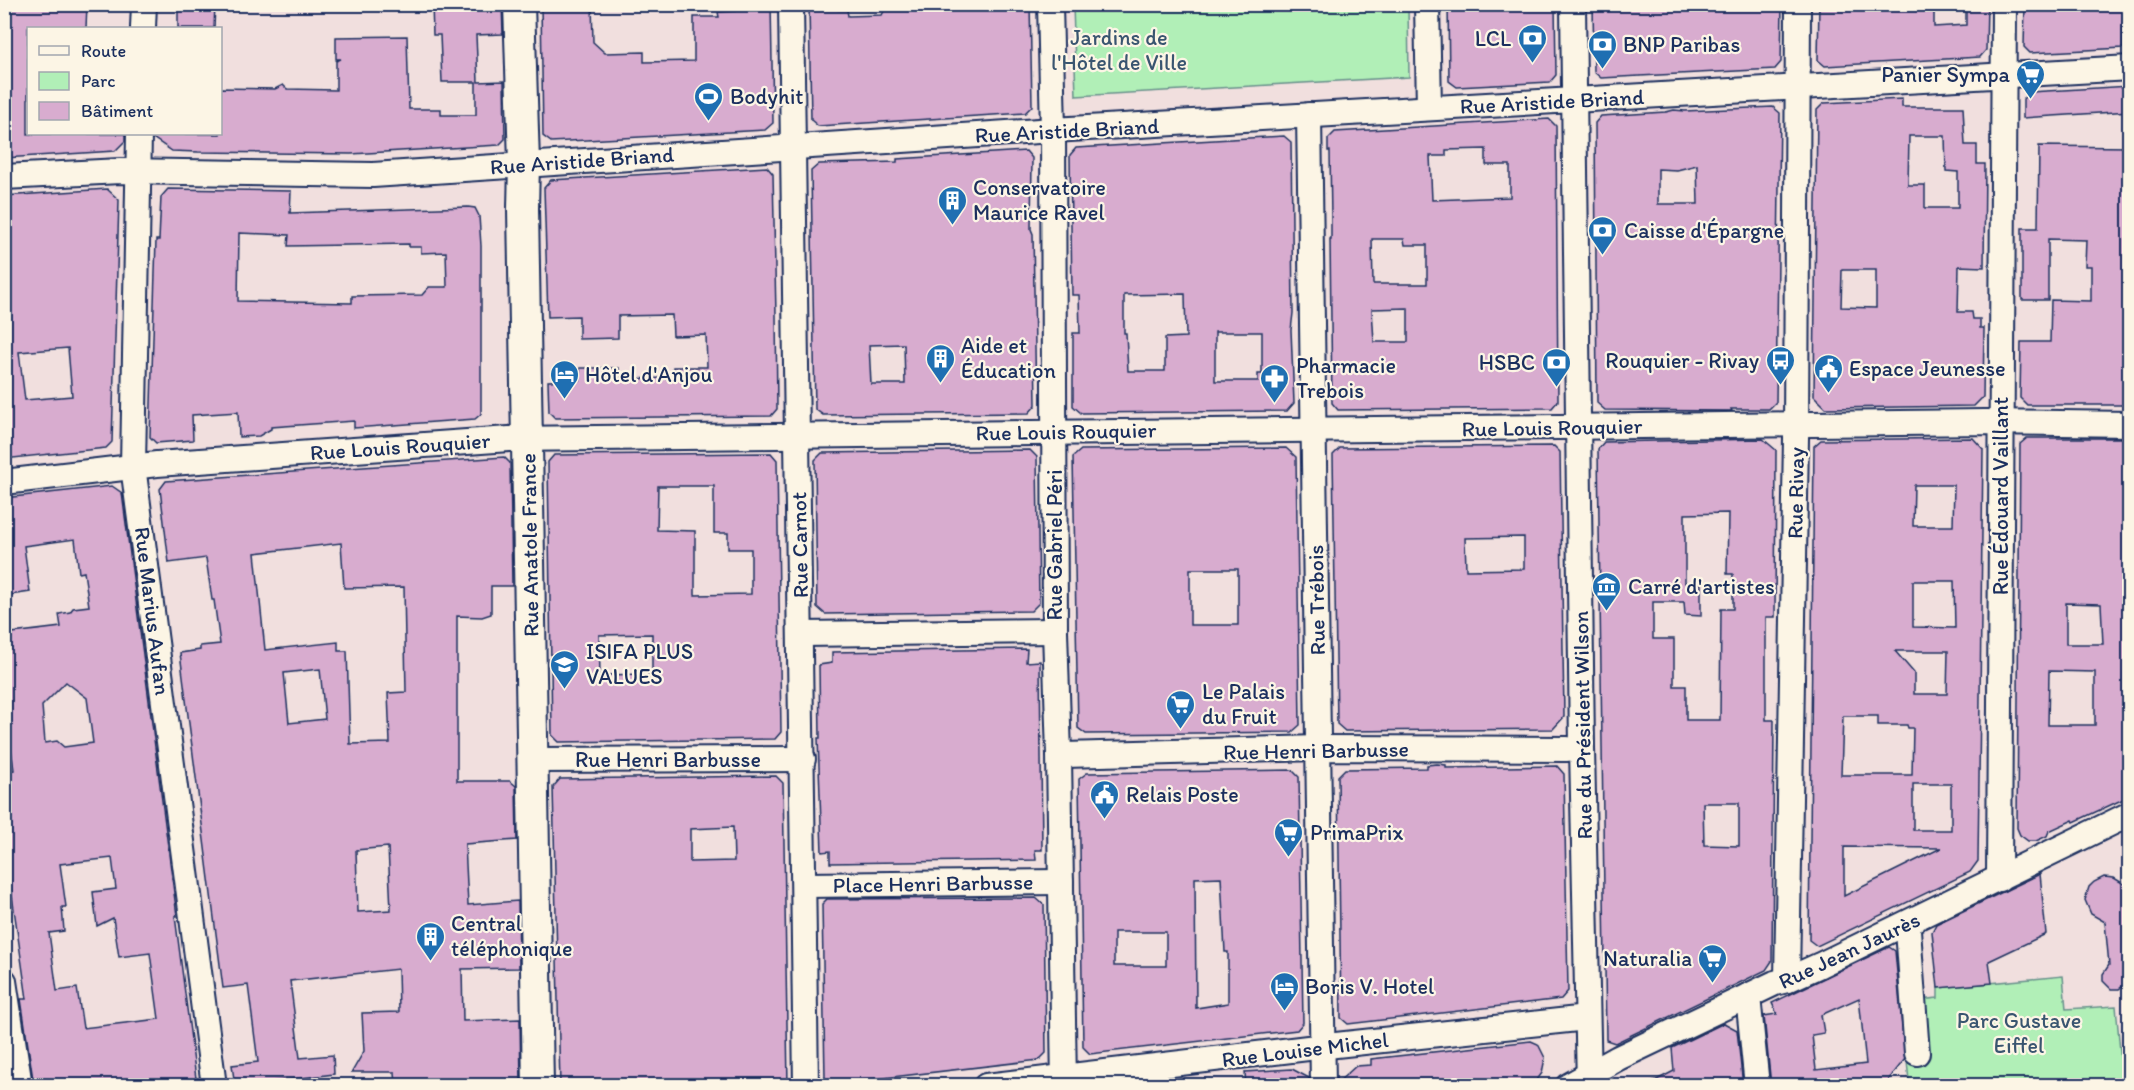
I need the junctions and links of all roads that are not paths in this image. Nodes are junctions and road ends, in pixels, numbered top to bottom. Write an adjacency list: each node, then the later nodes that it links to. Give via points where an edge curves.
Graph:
1 (144, 4): 9 (street)
2 (519, 4): 19 (main road, Rue Anatole France)
3 (791, 4): 18 (street, Rue Carnot)
4 (1050, 4): 16 (street, Rue Gabriel Péri)
5 (1427, 4): 14 (street)
6 (1573, 4): 13 (street, Rue du Président Wilson)
7 (1798, 4): 12 (street, Rue Rivay)
8 (2004, 4): 11 (street, Rue Édouard Vaillant)
9 (143, 27)
10 (2130, 68): 11 (street, Rue Aristide Briand)
11 (2004, 74): 12 (street, Rue Aristide Briand); 22 (street, Rue Édouard Vaillant)
12 (1797, 88): 13 (street, Rue Aristide Briand); 24 (street, Rue Rivay)
13 (1575, 101): 14 (street, Rue Aristide Briand); 25 (street, Rue du Président Wilson)
14 (1430, 107): 15 (street, Rue Aristide Briand)
15 (1309, 115): 16 (street, Rue Aristide Briand); 26 (street, Rue Trébois)
16 (1053, 130): 18 (street, Rue Aristide Briand); 27 (street, Rue Gabriel Péri)
17 (139, 135): 20 (street, Rue Marius Aufan)
18 (794, 146): 19 (street, Rue Aristide Briand); 28 (street, Rue Carnot)
19 (524, 164): 20 (street, Rue Aristide Briand, via 373,175); 29 (main road, Rue Anatole France)
20 (138, 171): 21 (street, Rue Aristide Briand); 30 (street, Rue Marius Aufan)
21 (4, 177)
22 (2001, 424): 23 (street, Rue Louis Rouquier); 24 (street, Rue Louis Rouquier); 40 (street, Rue Édouard Vaillant)
23 (2130, 424)
24 (1796, 425): 25 (street, Rue Louis Rouquier); 45 (street, Rue Rivay)
25 (1578, 426): 26 (street, Rue Louis Rouquier); 47 (street, Rue du Président Wilson)
26 (1313, 429): 27 (street, Rue Louis Rouquier); 34 (street, Rue Trébois)
27 (1053, 431): 28 (street, Rue Louis Rouquier); 32 (street, Rue Gabriel Péri)
28 (796, 435): 29 (street, Rue Louis Rouquier); 33 (street, Rue Carnot)
29 (528, 439): 30 (street, Rue Louis Rouquier); 38 (main road, Rue Anatole France)
30 (133, 466): 31 (street, Rue Louis Rouquier); 53 (street, Rue Marius Aufan)
31 (4, 482)
32 (1055, 632): 33 (street); 41 (street, Rue Gabriel Péri)
33 (801, 634): 37 (street, Rue Carnot)
34 (1319, 748): 35 (street, Rue Henri Barbusse); 36 (street, Rue Henri Barbusse); 48 (street, Rue Trébois)
35 (1568, 749)
36 (1065, 755)
37 (803, 759): 38 (street, Rue Henri Barbusse); 42 (street, Rue Carnot)
38 (532, 760): 54 (main road, Rue Anatole France)
39 (2130, 814): 40 (street, Rue Jean Jaurès)
40 (1999, 879): 45 (street, Rue Jean Jaurès)
41 (1061, 882): 42 (street, Place Henri Barbusse); 51 (street, Rue Gabriel Péri)
42 (805, 885): 55 (street, Rue Carnot)
43 (1908, 930): 49 (street)
44 (4, 981): 52 (street)
45 (1787, 981): 46 (street, Rue Jean Jaurès)
46 (1748, 996): 50 (street, Rue Jean Jaurès); 59 (street)
47 (1587, 1018): 48 (street, Rue Louise Michel); 50 (street, Rue du Président Wilson)
48 (1322, 1046): 51 (street, Rue Louise Michel); 57 (street, Rue Trébois)
49 (1917, 1053)
50 (1589, 1079): 58 (street, Rue Jean Jaurès)
51 (1064, 1081): 56 (street, Rue Louise Michel)
52 (20, 1086)
53 (214, 1086)
54 (538, 1086)
55 (806, 1086)
56 (986, 1086)
57 (1323, 1086)
58 (1568, 1086)
59 (1757, 1086)

